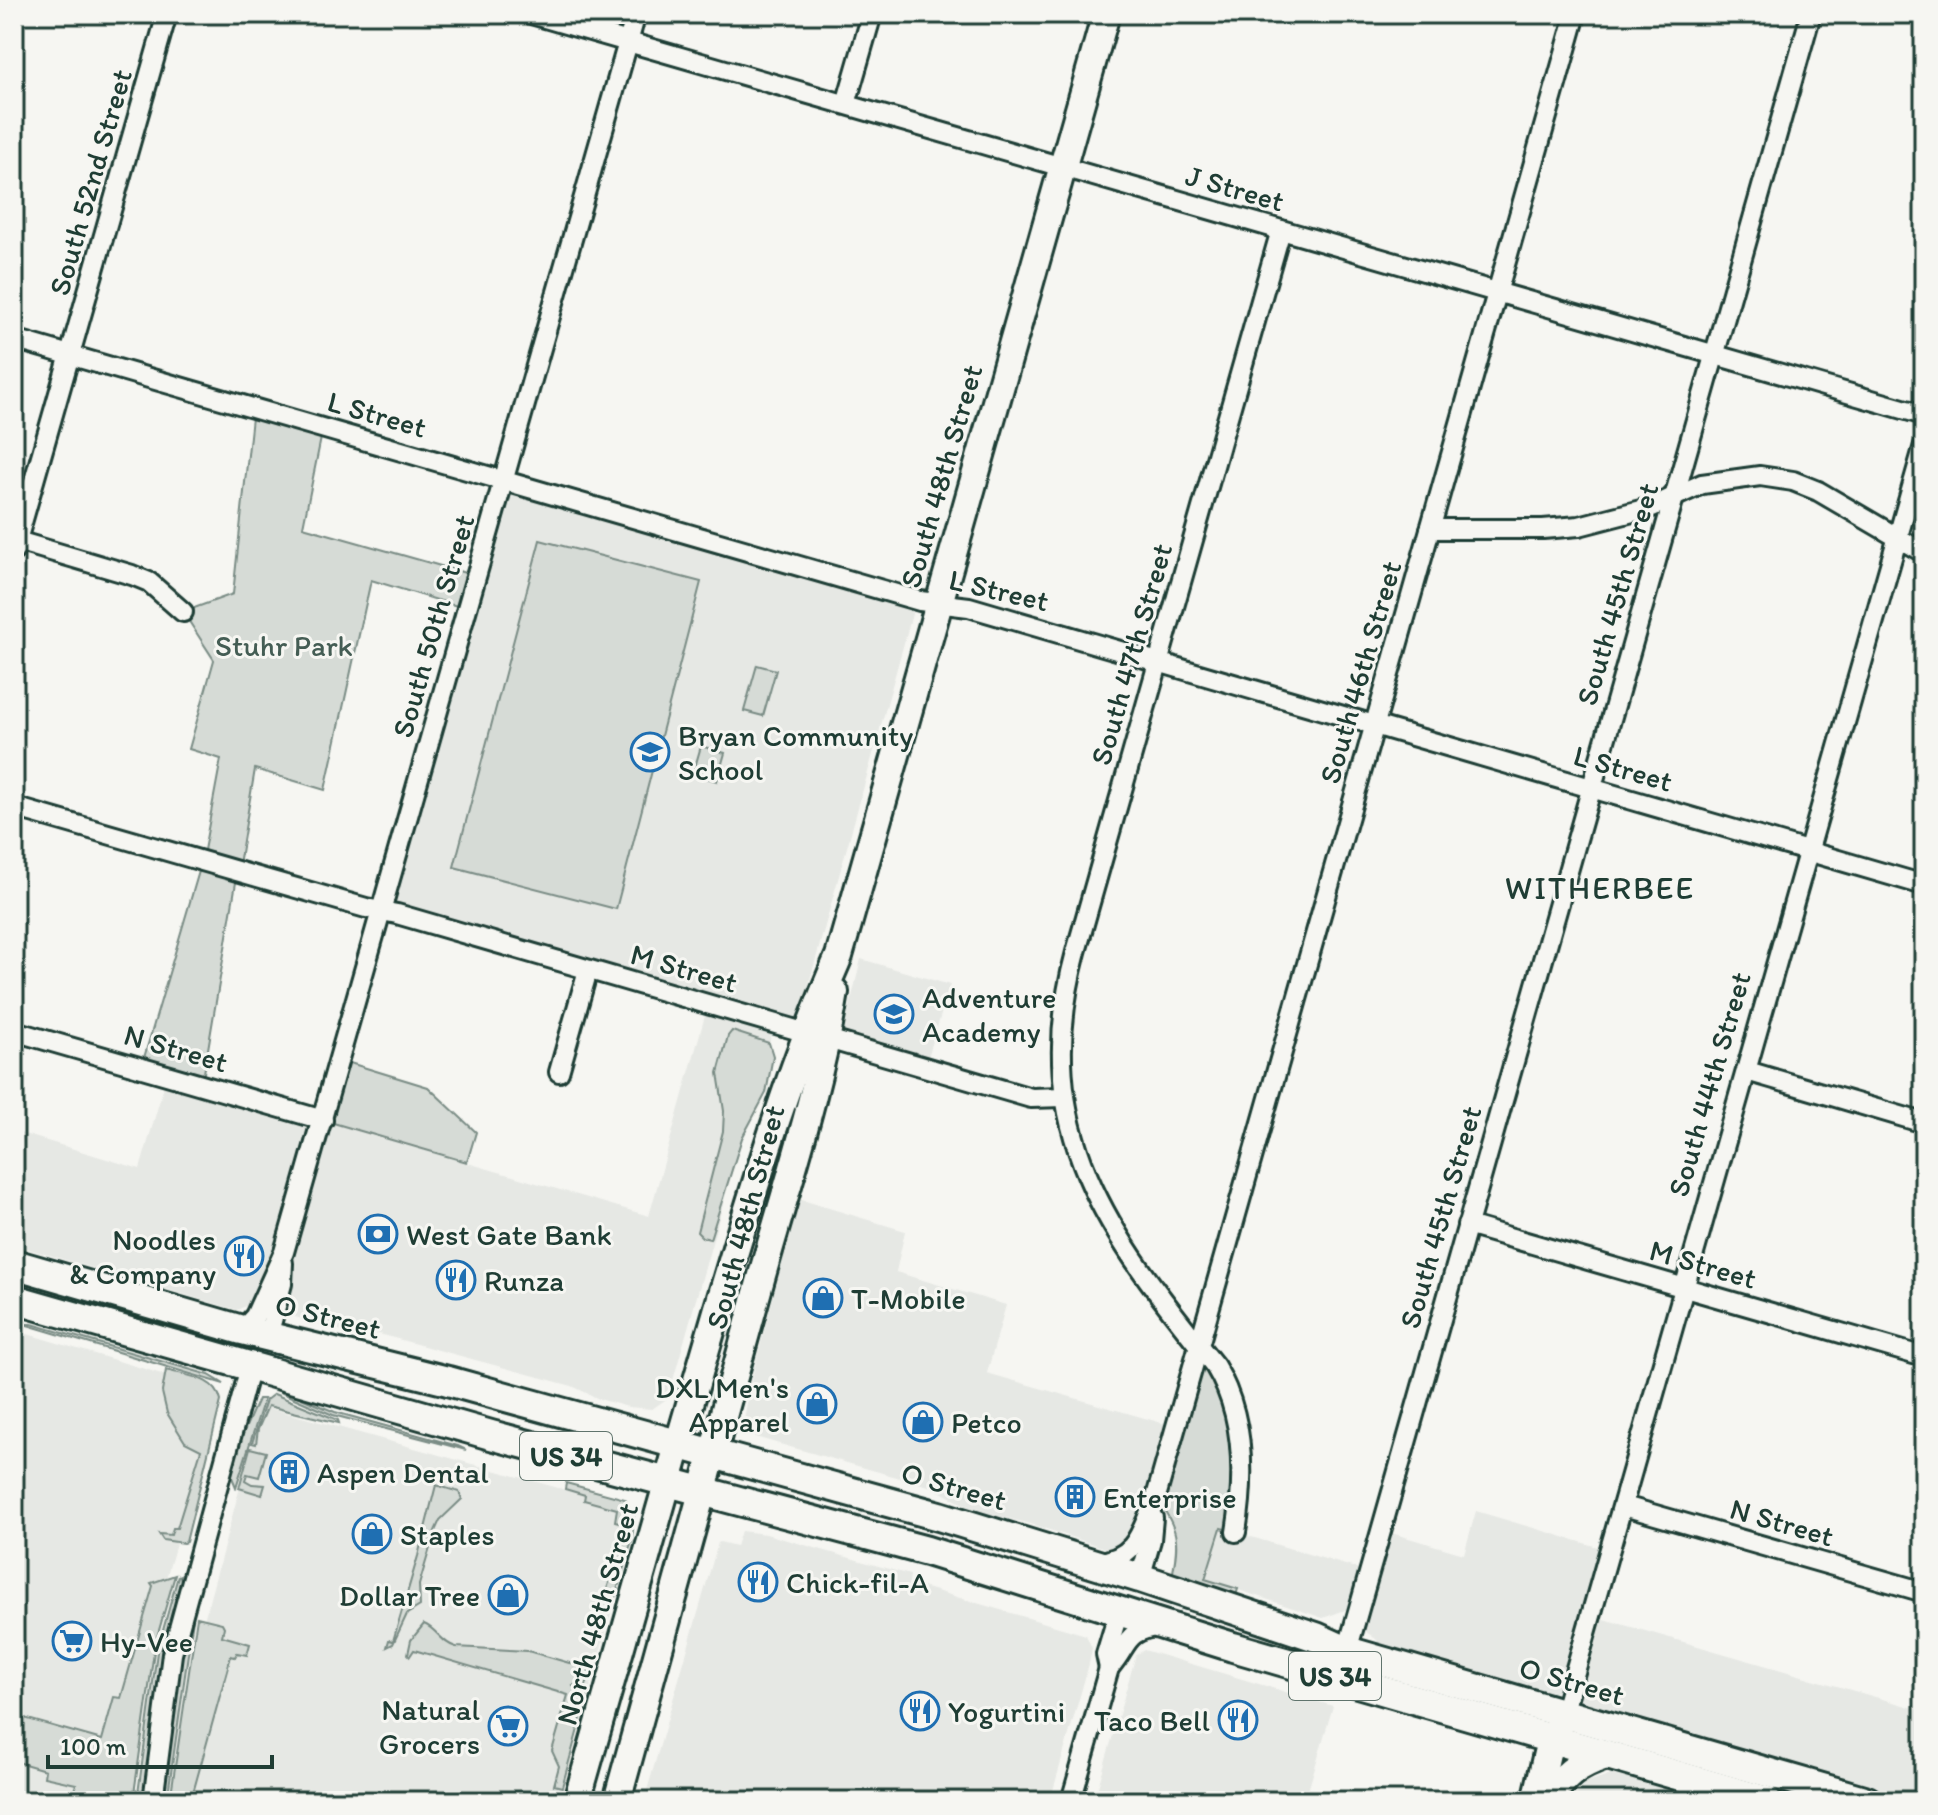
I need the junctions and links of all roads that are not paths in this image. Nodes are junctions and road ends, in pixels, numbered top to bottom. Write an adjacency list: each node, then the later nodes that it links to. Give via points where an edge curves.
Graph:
1 (167, 14): 14 (street, South 52nd Street)
2 (531, 14): 8 (street, J Street)
3 (636, 14): 8 (street, South 50th Street)
4 (872, 14): 9 (street)
5 (1106, 14): 10 (main road, South 48th Street)
6 (1576, 14): 12 (street, South 46th Street)
7 (1811, 14): 15 (street, South 45th Street)
8 (628, 42): 9 (street, J Street); 18 (street, South 50th Street)
9 (846, 104): 10 (street, J Street)
10 (1062, 167): 11 (street, J Street); 24 (main road, South 48th Street)
11 (1281, 230): 12 (street, J Street); 26 (street, South 47th Street)
12 (1497, 292): 15 (street, J Street); 20 (street, South 46th Street)
13 (14, 339): 14 (street, L Street)
14 (70, 355): 18 (street, L Street); 22 (street, South 52nd Street)
15 (1715, 355): 16 (street, J Street); 19 (street, South 45th Street)
16 (1924, 415)
17 (1924, 445): 21 (street, South 44th Street)
18 (503, 481): 24 (street, L Street); 32 (street, South 50th Street)
19 (1673, 497): 20 (street, via 1616,518 1560,528); 21 (street, via 1727,479 1782,479 1818,491); 28 (street, South 45th Street)
20 (1430, 529): 27 (street, South 46th Street)
21 (1898, 538): 23 (street); 30 (street, South 44th Street)
22 (15, 546): 25 (street, via 132,575 149,582)
23 (1924, 553)
24 (939, 604): 26 (street, L Street, via 969,607); 35 (main road, South 48th Street)
25 (183, 612)
26 (1158, 662): 27 (street, L Street); 38 (street, South 47th Street, via 1069,978 1061,1036)
27 (1374, 725): 28 (street, L Street); 48 (street, South 46th Street)
28 (1591, 788): 30 (street, L Street); 41 (street, South 45th Street)
29 (14, 807): 32 (street, M Street)
30 (1809, 851): 31 (street, L Street); 36 (street, South 44th Street)
31 (1924, 885)
32 (381, 911): 33 (street, M Street); 39 (street, South 50th Street)
33 (588, 970): 35 (street, M Street); 37 (street)
34 (14, 1031): 39 (street, N Street)
35 (817, 1036): 38 (street, M Street, via 1031,1098); 52 (main road, South 48th Street, via 768,1140); 53 (main road, South 48th Street)
36 (1747, 1071): 40 (street); 44 (street, South 44th Street)
37 (559, 1072)
38 (1063, 1097): 48 (street, via 1083,1168 1104,1213)
39 (323, 1120): 42 (street, South 50th Street)
40 (1924, 1123)
41 (1467, 1225): 44 (street, M Street); 65 (street, South 45th Street)
42 (284, 1252): 47 (street, South 50th Street, via 255,1316); 47 (street, South 50th Street, via 282,1284)
43 (14, 1264): 47 (main road, O Street / US 34)
44 (1685, 1288): 49 (street, M Street); 57 (street, South 44th Street)
45 (14, 1299): 46 (main road, O Street / US 34)
46 (75, 1316): 47 (main road, via 132,1321 232,1346 251,1346); 50 (main road, O Street / US 34)
47 (255, 1333): 51 (main road, O Street / US 34)
48 (1199, 1346): 56 (street, South 46th Street); 58 (street, via 1220,1373 1239,1438 1242,1481)
49 (1924, 1357)
50 (250, 1367): 51 (main road, via 280,1358 405,1384); 54 (main road, O Street / US 34); 69 (street, via 172,1654)
51 (448, 1381): 52 (main road, O Street / US 34)
52 (678, 1443): 53 (main road, O Street / US 34); 54 (main road, North 48th Street)
53 (715, 1454): 55 (main road, South 48th Street); 59 (main road, O Street / US 34)
54 (666, 1484): 55 (main road, O Street / US 34); 70 (main road, North 48th Street)
55 (704, 1494): 60 (main road, O Street / US 34); 71 (main road)
56 (1156, 1497): 59 (street, South 46th Street, via 1128,1552 1108,1562); 61 (street, South 46th Street)
57 (1624, 1506): 62 (street, N Street); 67 (street, South 44th Street)
58 (1236, 1532)
59 (1090, 1563): 61 (main road, O Street / US 34)
60 (986, 1569): 61 (main road, via 1046,1574 1117,1592); 63 (main road, O Street / US 34)
61 (1140, 1578): 65 (main road, O Street / US 34)
62 (1924, 1592)
63 (1119, 1611): 64 (main road, O Street / US 34); 65 (main road, via 1130,1606 1154,1608 1312,1654); 66 (street, via 1106,1654)
64 (1164, 1626): 66 (street, via 1134,1632); 67 (main road, O Street / US 34)
65 (1347, 1651): 67 (main road, O Street / US 34)
66 (1109, 1668): 72 (street)
67 (1558, 1727): 68 (main road, O Street / US 34); 73 (main road); 76 (main road, O Street / US 34)
68 (1606, 1755): 74 (main road, via 1580,1764); 75 (main road, O Street / US 34)
69 (153, 1801)
70 (577, 1801)
71 (617, 1801)
72 (1071, 1801)
73 (1536, 1801)
74 (1546, 1801)
75 (1767, 1801)
76 (1867, 1801)

